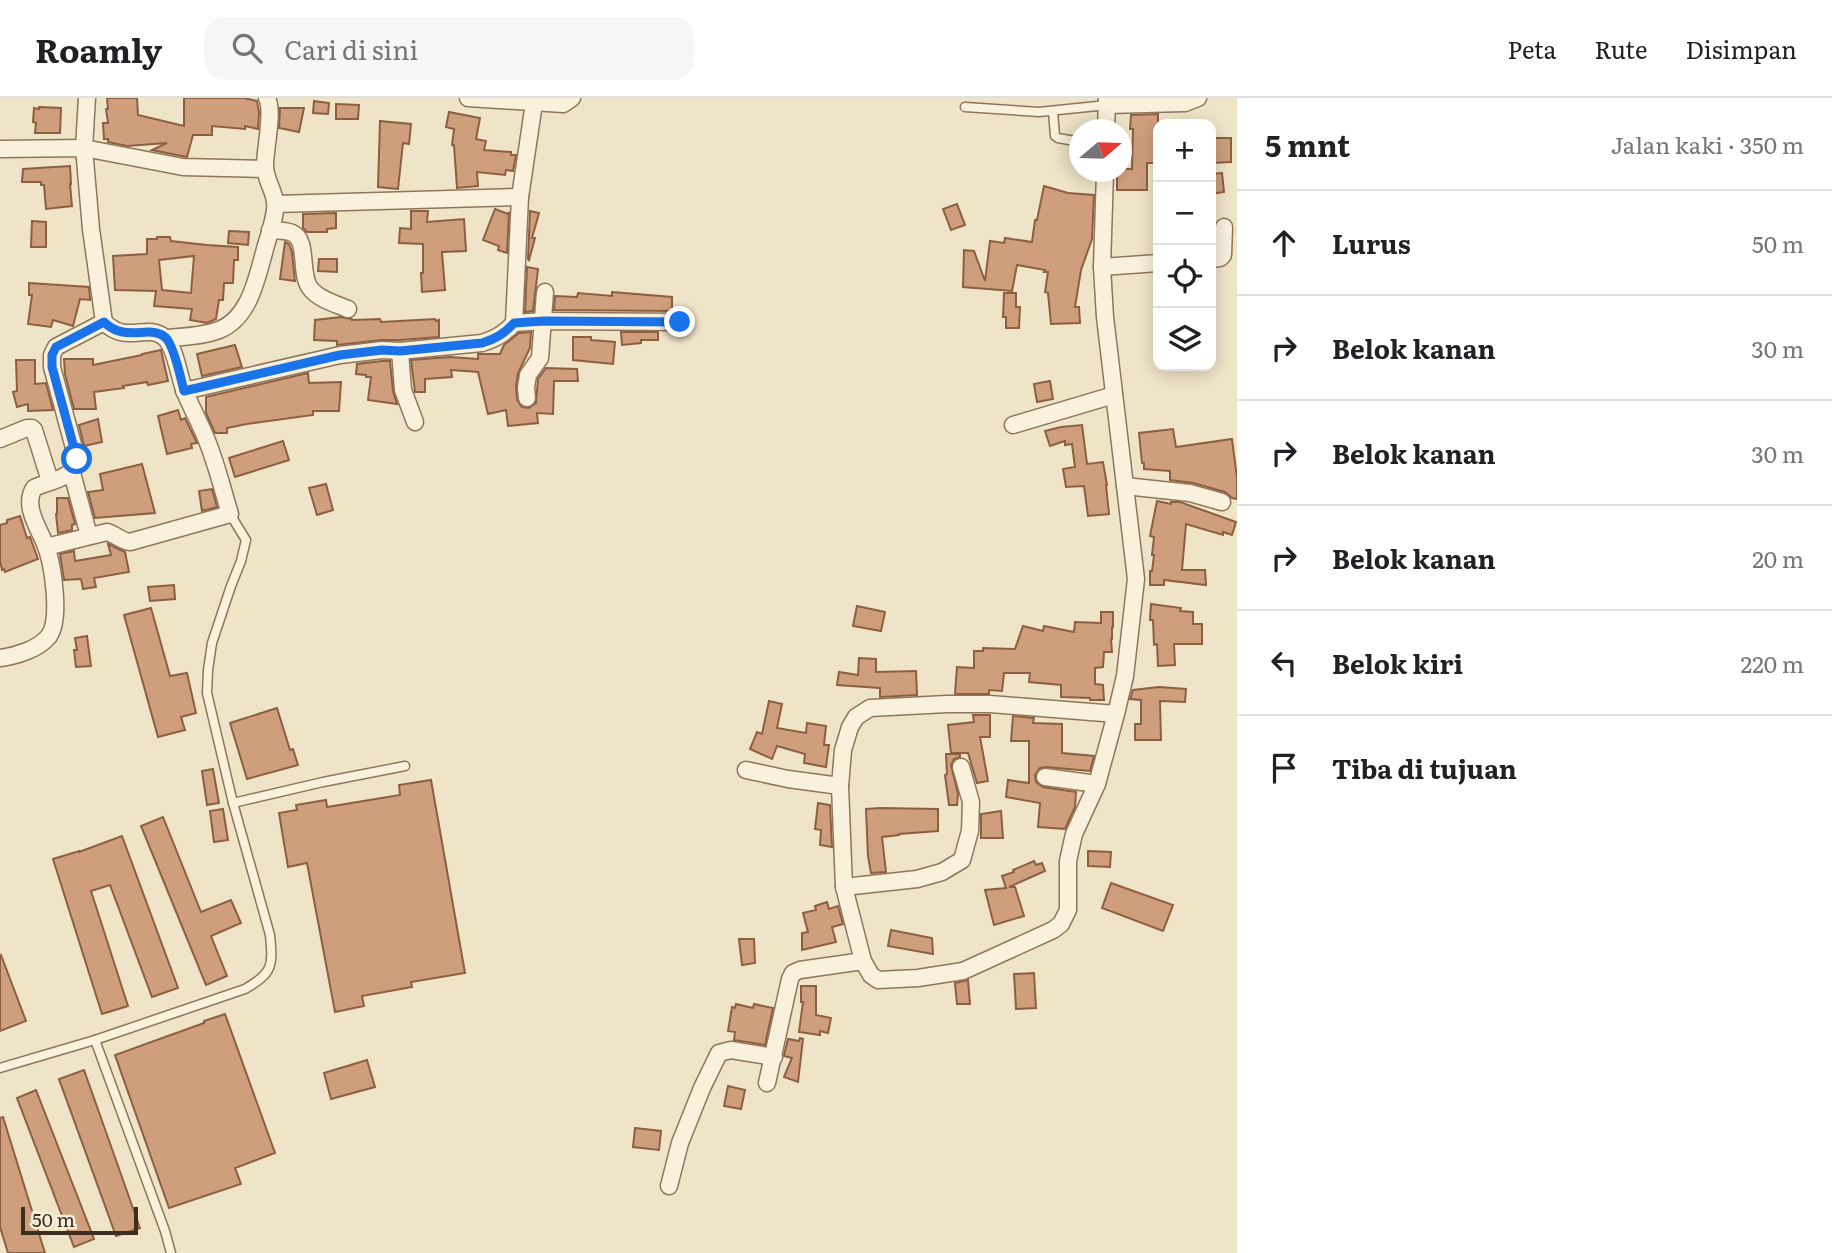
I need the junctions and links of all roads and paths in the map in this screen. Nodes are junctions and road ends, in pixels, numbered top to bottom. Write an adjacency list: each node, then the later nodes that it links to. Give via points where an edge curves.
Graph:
1 (87, 98): 11 (street)
2 (267, 98): 13 (street, via 271,112)
3 (468, 98): 7 (street)
4 (572, 98): 7 (street, via 564,104)
5 (1198, 98): 6 (street, via 1185,103)
6 (1107, 102): 9 (lane)
7 (534, 103): 15 (street)
8 (965, 107): 9 (lane)
9 (1053, 111): 10 (lane, via 1055,136)
10 (1069, 140)
11 (84, 148): 12 (street); 13 (street, via 183,167); 25 (street)
12 (0, 149)
13 (265, 169): 16 (street)
14 (1105, 182): 21 (street)
15 (520, 197): 16 (street); 27 (street)
16 (276, 204): 18 (street)
17 (1224, 227): 19 (street, via 1223,255)
18 (270, 230): 23 (street, via 297,236 310,289); 28 (street, via 249,299 240,313 220,330)
19 (1216, 258)
20 (1153, 263): 21 (street)
21 (1102, 267): 31 (street)
22 (545, 292): 24 (street)
23 (348, 309)
24 (544, 321): 26 (street); 27 (street); 32 (street, via 539,360 528,374)
25 (104, 322): 28 (street, via 121,333 157,333); 36 (street, via 56,347 52,355 77,459)
26 (680, 322)
27 (514, 323): 29 (street, via 494,340 482,343)
28 (166, 338): 30 (street)
29 (400, 351): 30 (street, via 340,355); 33 (street, via 403,390)
30 (184, 391): 40 (street, via 206,439)
31 (1114, 395): 34 (street); 38 (street)
32 (527, 398)
33 (415, 422)
34 (1013, 425)
35 (0, 439): 37 (street, via 32,428)
36 (72, 473): 37 (street); 41 (street)
37 (50, 481): 42 (street, via 34,488 30,501)
38 (1125, 486): 39 (street, via 1190,493); 44 (street, via 1136,579)
39 (1222, 502)
40 (230, 513): 41 (street, via 130,542 107,532); 51 (lane, via 246,540 245,550 212,643 207,693)
41 (89, 536): 42 (street)
42 (46, 547): 43 (street, via 54,582 50,635 19,654)
43 (0, 658)
44 (1116, 714): 49 (street); 50 (street, via 990,704 870,708 850,727)
45 (405, 766): 51 (lane)
46 (961, 767): 52 (street, via 971,802 962,860 917,879)
47 (746, 770): 50 (street)
48 (1045, 777): 49 (street)
49 (1097, 784): 53 (street, via 1073,834 1068,910 1054,930 963,971 878,980)
50 (840, 786): 52 (street)
51 (233, 803): 54 (lane, via 270,935 269,970 245,989)
52 (844, 887): 53 (street)
53 (863, 961): 55 (street, via 806,968 793,974)
54 (95, 1040): 56 (lane); 59 (lane)
55 (774, 1057): 57 (street); 58 (street, via 731,1050 719,1053 680,1143)
56 (0, 1068)
57 (767, 1083)
58 (669, 1186)
59 (171, 1253)

